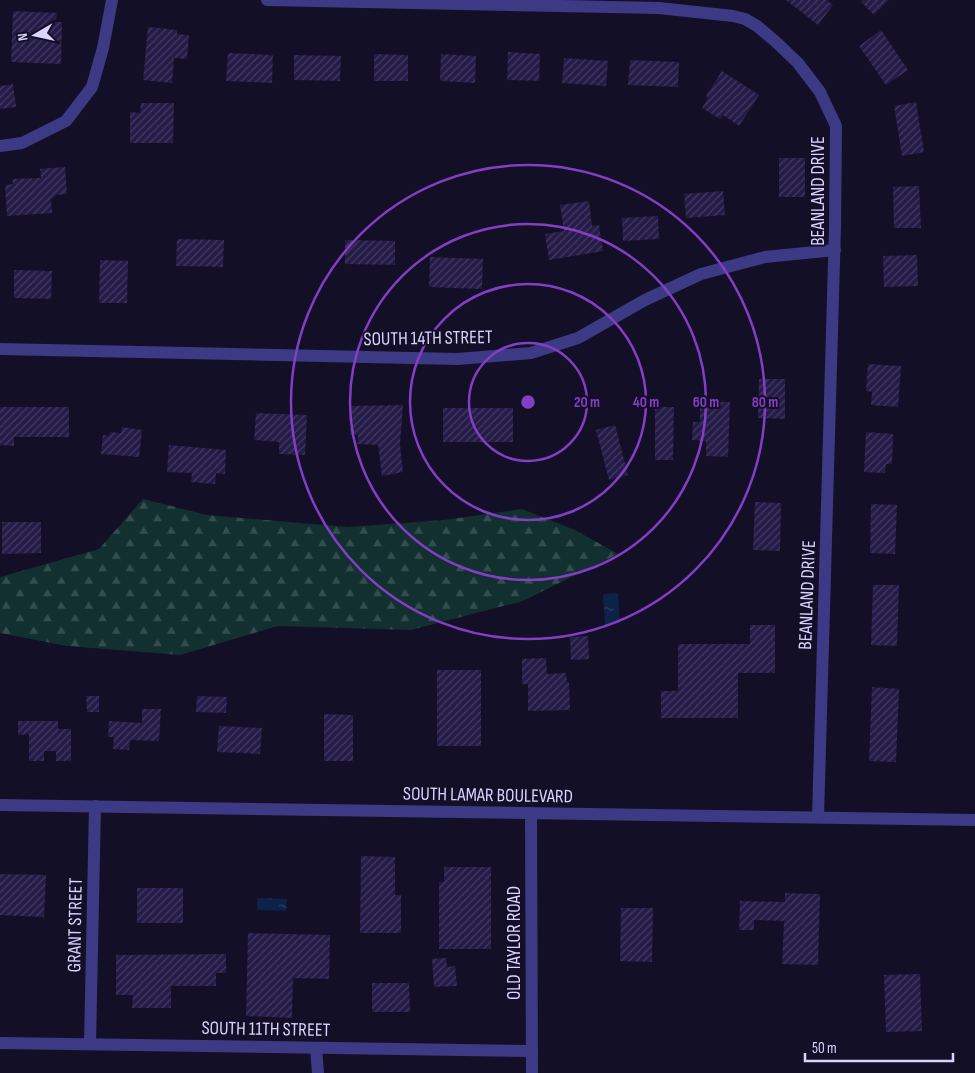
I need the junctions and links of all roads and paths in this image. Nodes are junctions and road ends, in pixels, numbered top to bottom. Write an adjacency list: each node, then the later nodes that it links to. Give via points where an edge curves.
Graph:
1 (112, 0): 3 (street, via 92,88 66,122 22,143)
2 (267, 0): 4 (street, BEANLAND DRIVE, via 659,8 746,20 798,63 820,92 836,126)
3 (0, 146)
4 (835, 250): 5 (street, SOUTH 14TH STREET, via 765,257 701,274 645,300 578,338 531,353 457,359); 9 (street, BEANLAND DRIVE)
5 (0, 349)
6 (0, 805): 7 (street, SOUTH LAMAR BOULEVARD)
7 (95, 806): 8 (street, SOUTH LAMAR BOULEVARD); 12 (street, GRANT STREET)
8 (531, 813): 9 (street, SOUTH LAMAR BOULEVARD); 14 (street, OLD TAYLOR ROAD)
9 (818, 817): 10 (street, SOUTH LAMAR BOULEVARD)
10 (975, 820)
11 (0, 1043): 12 (street, SOUTH 11TH STREET)
12 (90, 1044): 13 (street, SOUTH 11TH STREET)
13 (316, 1048): 14 (street, SOUTH 11TH STREET); 15 (street)
14 (532, 1051): 16 (street, OLD TAYLOR ROAD)
15 (318, 1073)
16 (532, 1073)

